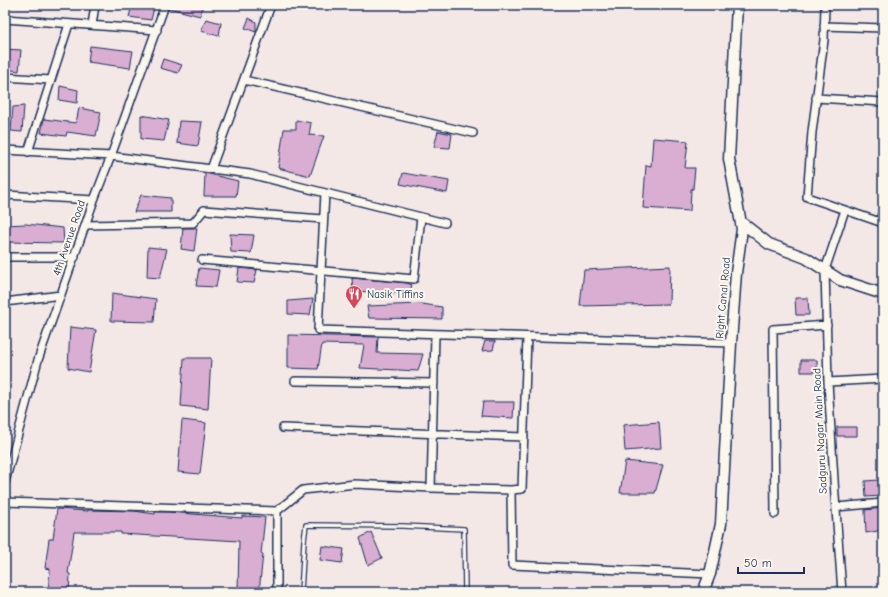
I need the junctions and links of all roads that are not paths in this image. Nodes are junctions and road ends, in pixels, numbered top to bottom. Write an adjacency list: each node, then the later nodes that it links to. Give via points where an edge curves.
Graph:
1 (96, 5): 8 (street)
2 (165, 5): 11 (street, 4th Avenue Road)
3 (271, 5): 14 (street)
4 (738, 5): 29 (street, Right Canal Road, via 730,159)
5 (825, 5): 9 (street)
6 (5, 19): 7 (street)
7 (69, 24): 8 (street); 13 (street)
8 (92, 25): 11 (street)
9 (824, 26): 10 (street); 15 (street)
10 (883, 28)
11 (156, 30): 20 (street, 4th Avenue Road)
12 (5, 77): 13 (street)
13 (51, 80): 19 (street)
14 (244, 80): 17 (street); 21 (street)
15 (816, 98): 16 (street); 26 (street, via 806,196)
16 (883, 102)
17 (472, 133)
18 (5, 150): 19 (street)
19 (28, 152): 20 (street)
20 (111, 156): 21 (street); 24 (street, 4th Avenue Road)
21 (211, 169): 22 (street, via 250,174)
22 (325, 193): 27 (street); 28 (street)
23 (5, 195): 24 (street)
24 (94, 200): 32 (street, 4th Avenue Road)
25 (883, 209): 31 (street)
26 (845, 210): 31 (street); 36 (street)
27 (421, 217): 30 (street); 37 (street, via 414,279)
28 (323, 219): 32 (street, via 204,210 193,223); 37 (street)
29 (741, 222): 36 (street, via 769,244 806,258); 44 (street, Right Canal Road)
30 (445, 223)
31 (881, 223)
32 (85, 225): 34 (street, 4th Avenue Road)
33 (5, 257): 34 (street)
34 (75, 257): 39 (street, 4th Avenue Road)
35 (202, 260): 37 (street)
36 (825, 270): 38 (street, via 840,280); 41 (street, Sadguru Nagar Main Road)
37 (320, 271): 42 (street, via 318,330)
38 (883, 294)
39 (61, 295): 40 (street); 52 (street, 4th Avenue Road, via 38,360)
40 (5, 302)
41 (827, 325): 47 (street, Sadguru Nagar Main Road); 59 (street, via 774,329)
42 (435, 335): 43 (street); 48 (street)
43 (527, 337): 44 (street); 51 (street)
44 (730, 343): 60 (street, Right Canal Road, via 721,524)
45 (883, 379): 47 (street)
46 (295, 381): 48 (street)
47 (828, 382): 57 (street, Sadguru Nagar Main Road)
48 (434, 383): 50 (street)
49 (283, 428): 50 (street)
50 (433, 434): 51 (street); 53 (street)
51 (524, 437): 54 (street, via 522,489)
52 (5, 482)
53 (431, 488): 54 (street); 58 (street, via 355,484 303,490)
54 (512, 490): 60 (street, via 512,565)
55 (5, 502): 58 (street)
56 (883, 503): 57 (street)
57 (836, 507): 65 (street, Sadguru Nagar Main Road)
58 (277, 511): 61 (street)
59 (775, 514)
60 (710, 574): 64 (street, Right Canal Road)
61 (277, 592)
62 (301, 592): 63 (lane, via 306,525 464,529)
63 (465, 592)
64 (703, 592)
65 (842, 592)

